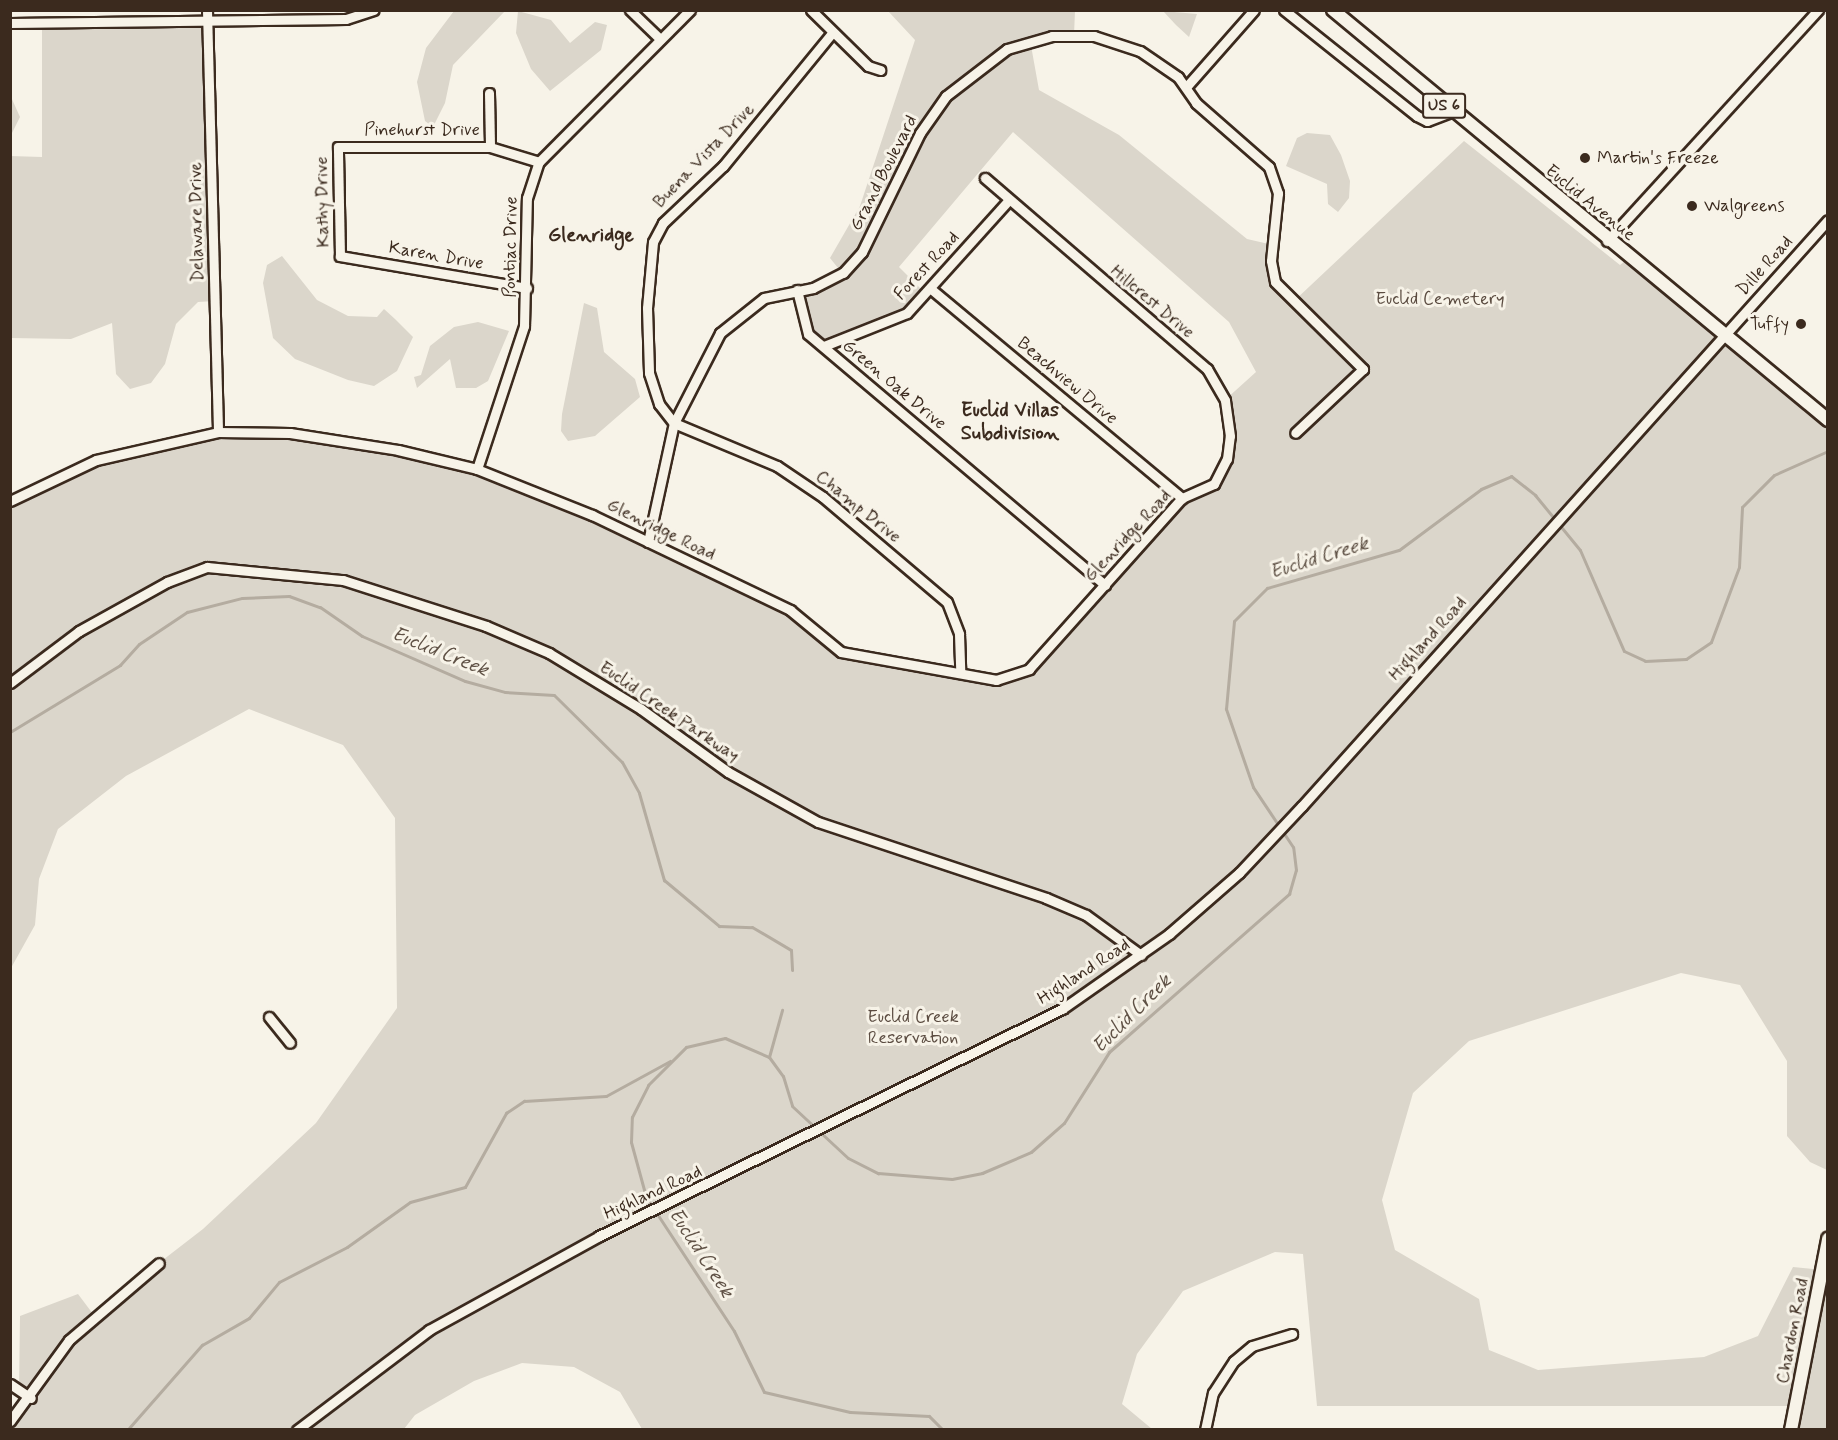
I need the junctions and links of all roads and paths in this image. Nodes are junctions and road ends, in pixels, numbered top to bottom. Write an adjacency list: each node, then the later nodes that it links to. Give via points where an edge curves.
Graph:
1 (207, 10): 11 (street, Delaware Drive)
2 (374, 10): 10 (street, via 346,19)
3 (630, 10): 14 (street)
4 (690, 10): 14 (street, Pontiac Drive)
5 (811, 10): 13 (street)
6 (1254, 10): 16 (street)
7 (1284, 10): 18 (street, via 1417,116 1427,121)
8 (1333, 10): 18 (main road, Euclid Avenue / US 6)
9 (1818, 10): 25 (street)
10 (287, 15): 11 (street)
11 (209, 21): 12 (street); 34 (street, Delaware Drive)
12 (10, 23)
13 (832, 33): 15 (street, via 868,66); 33 (street, Buena Vista Drive, via 723,166 663,223 653,242 647,308 649,372 659,404)
14 (660, 39): 21 (street, Pontiac Drive)
15 (880, 70)
16 (1187, 86): 29 (street, Grand Boulevard, via 1131,46 1094,36 1052,36 1007,49 967,76 931,115 854,263 827,282); 35 (street, Grand Boulevard, via 1196,103 1258,154 1275,181 1278,206 1271,261 1275,282 1362,369)
17 (489, 93): 20 (street)
18 (1451, 112): 25 (main road, Euclid Avenue / US 6)
19 (338, 147): 20 (street, Pinehurst Drive); 26 (street, Kathy Drive)
20 (490, 147): 21 (street, Pinehurst Drive)
21 (539, 162): 27 (street, Pontiac Drive, via 527,198)
22 (985, 178): 23 (street, Hillcrest Drive)
23 (1007, 202): 28 (street, Forest Road); 37 (street, Hillcrest Drive, via 1207,369 1225,400 1230,436 1227,459)
24 (1827, 220): 30 (street, Dille Road)
25 (1607, 241): 30 (main road, Euclid Avenue / US 6)
26 (340, 256): 27 (street, Karen Drive)
27 (527, 288): 36 (street, Pontiac Drive, via 524,326)
28 (931, 289): 31 (street, Forest Road, via 907,313 879,328); 38 (street, Beachview Drive)
29 (797, 290): 31 (street, Green Oak Drive, via 802,326); 33 (street, Grand Boulevard, via 764,298 735,317 708,352)
30 (1726, 333): 32 (main road, Euclid Avenue / US 6); 44 (street, Highland Road, via 1239,873)
31 (824, 346): 41 (street, Green Oak Drive)
32 (1827, 420)
33 (674, 423): 40 (street, Grand Boulevard); 42 (street, Champ Drive, via 777,466 823,497 947,602 958,634)
34 (218, 432): 36 (street, Glenridge Road, via 290,433); 39 (street, Glenridge Road, via 96,460)
35 (1295, 433)
36 (477, 469): 40 (street, Glenridge Road)
37 (1214, 484): 38 (street, Glenridge Road)
38 (1182, 498): 41 (street, Glenridge Road)
39 (10, 501)
40 (648, 542): 42 (street, Glenridge Road, via 790,610 841,652)
41 (1105, 585): 42 (street, Glenridge Road, via 1029,669 996,680)
42 (960, 672)
43 (10, 683): 44 (street, Euclid Creek Parkway, via 79,631 167,582 207,567 249,567 343,580 486,626 549,653 641,709 728,772 808,817 1046,898 1086,915)
44 (1141, 955): 53 (street, Highland Road, via 1062,1009 860,1112 599,1236 429,1330)
45 (269, 1017): 46 (street)
46 (290, 1043)
47 (1827, 1239): 55 (main road, Chardon Road)
48 (159, 1263): 51 (street, via 69,1340)
49 (1292, 1334): 54 (street, via 1252,1346 1234,1361 1213,1393)
50 (10, 1384): 51 (street)
51 (31, 1398): 52 (street)
52 (10, 1421)
53 (297, 1430)
54 (1205, 1430)
55 (1791, 1430)

